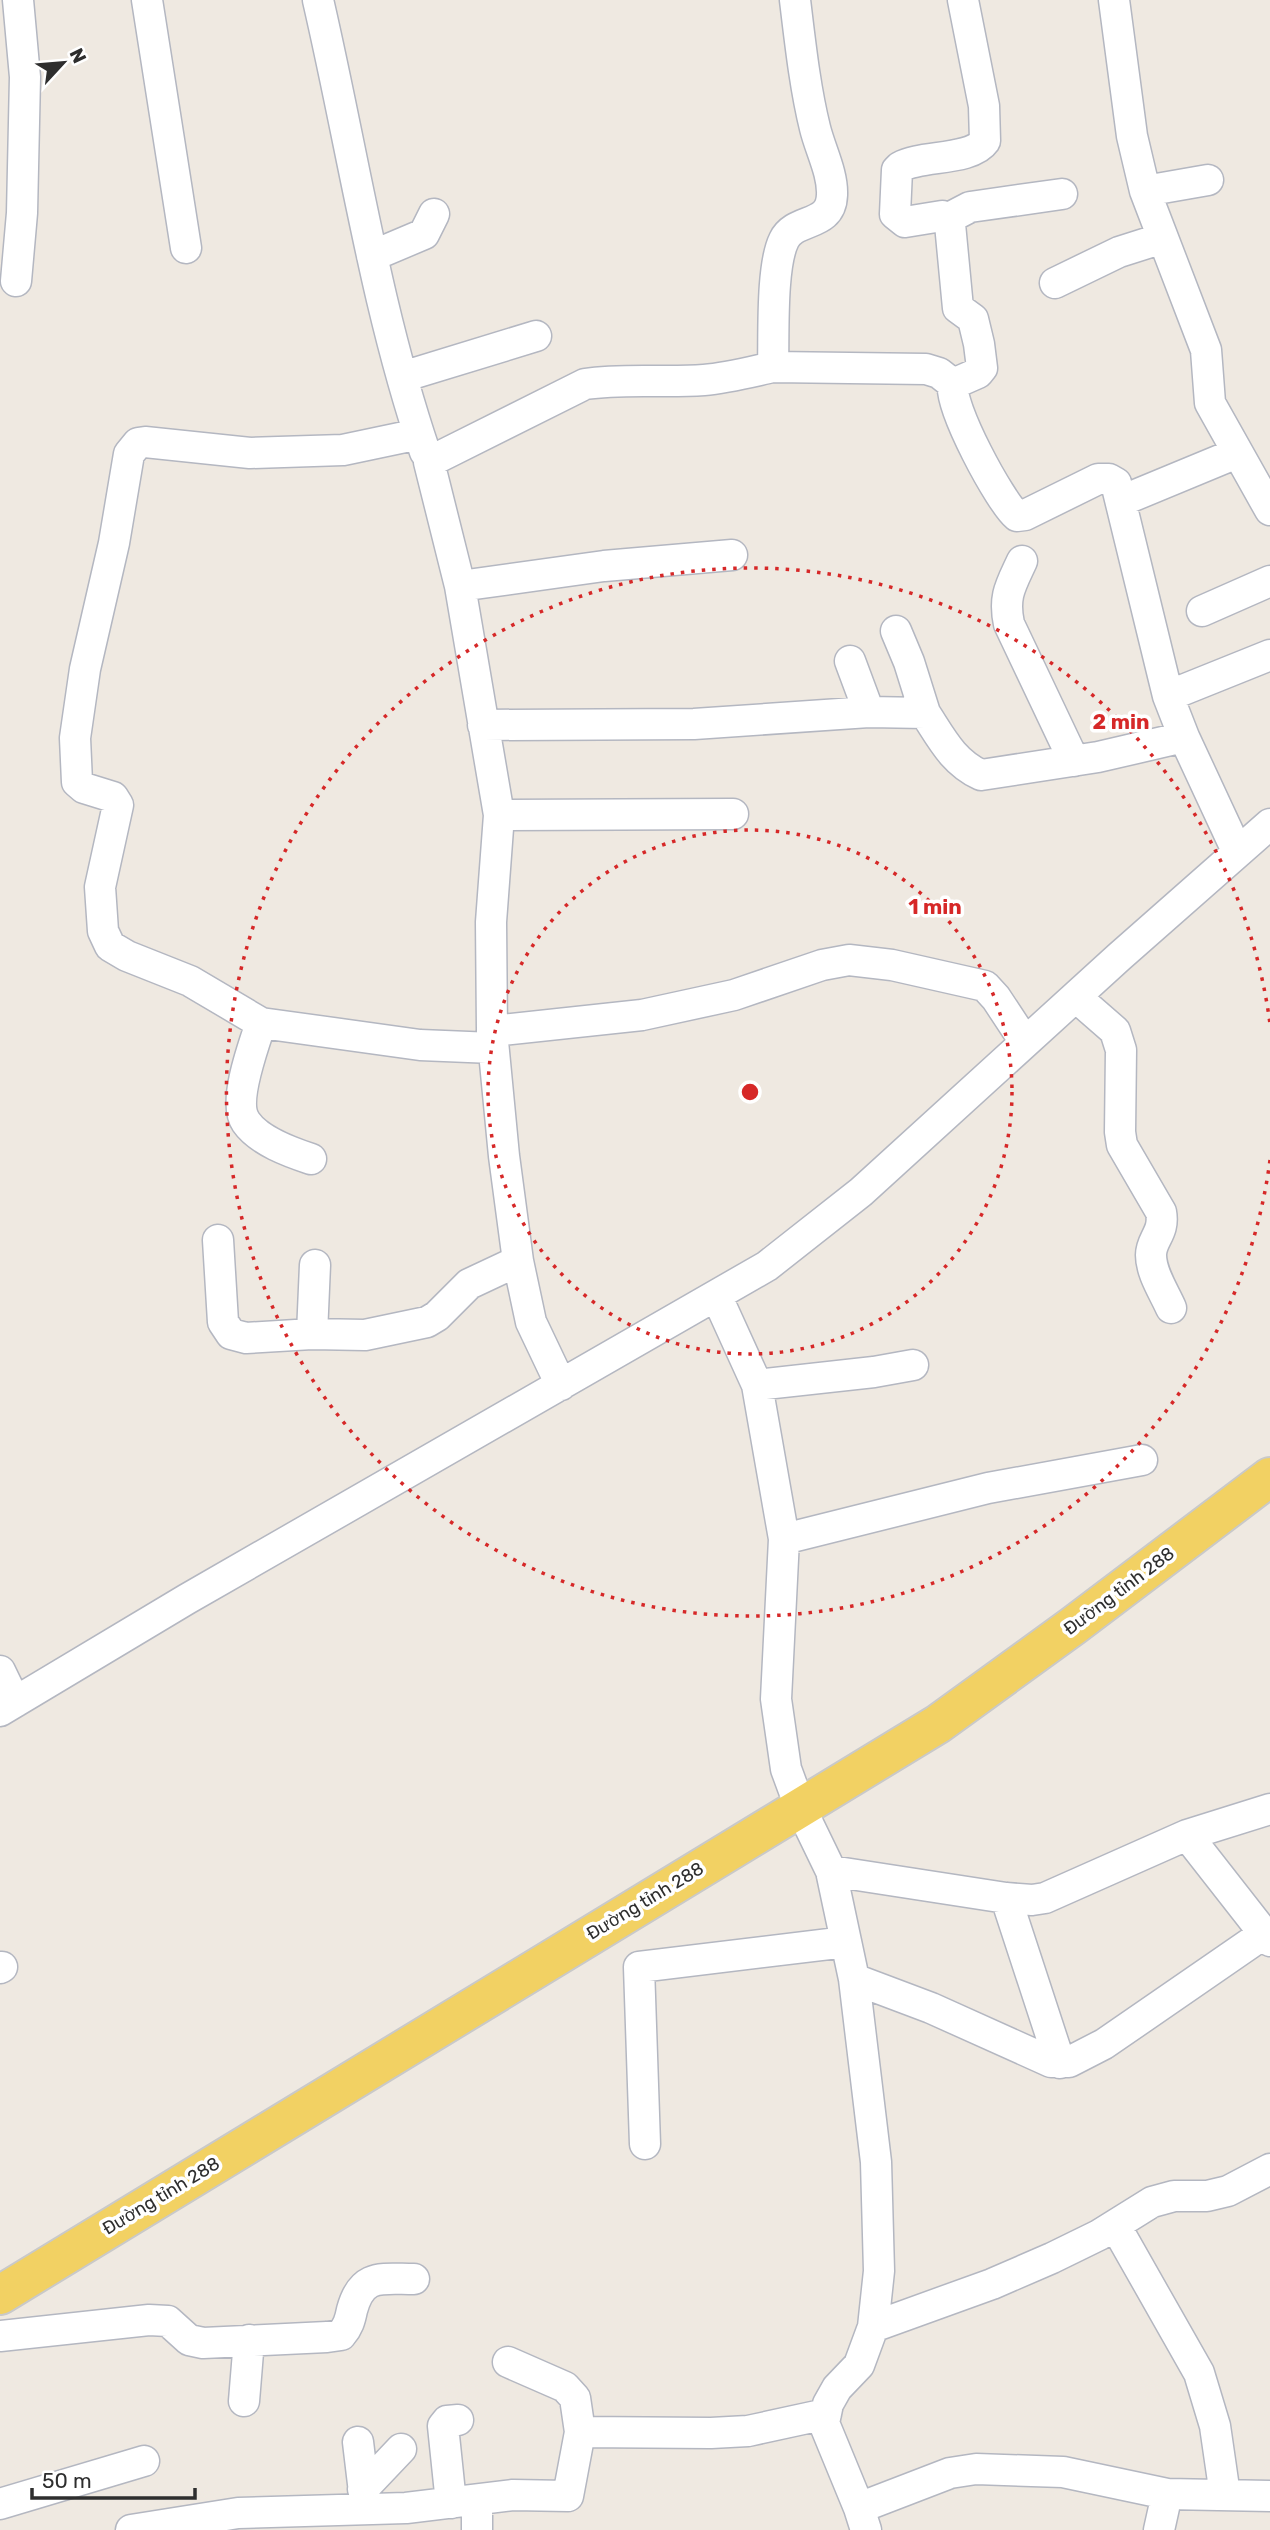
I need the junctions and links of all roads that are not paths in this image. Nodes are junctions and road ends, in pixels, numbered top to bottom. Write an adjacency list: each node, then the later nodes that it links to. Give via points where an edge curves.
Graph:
1 (18, 0): 15 (street, via 25,77)
2 (147, 0): 13 (street)
3 (318, 0): 14 (street)
4 (795, 0): 18 (street, via 814,125 832,194 829,211 786,236 778,255)
5 (963, 0): 11 (street, via 984,106 985,141 979,148 904,164 897,170 898,219)
6 (1114, 0): 8 (street, via 1132,136)
7 (1208, 180): 8 (street)
8 (1145, 191): 12 (street)
9 (1062, 194): 11 (street, via 970,207)
10 (434, 214): 14 (street, via 424,234)
11 (947, 219): 20 (street, via 958,309 973,318 982,365 978,373)
12 (1163, 238): 16 (street, via 1119,252); 22 (street, via 1206,350 1210,403)
13 (186, 248)
14 (372, 256): 19 (street)
15 (16, 281)
16 (1055, 283)
17 (536, 336): 19 (street)
18 (773, 367): 20 (street, via 926,369); 23 (street, via 707,380 585,384)
19 (402, 377): 21 (street)
20 (953, 384): 24 (street, via 951,393 964,427 1005,503 1017,516 1026,516 1098,479 1116,483)
21 (419, 434): 23 (street); 45 (street, via 343,450 250,453 145,442 129,454 75,738 77,782 113,797 118,805 100,887 103,931 110,946 190,981)
22 (1237, 453): 24 (street); 25 (street)
23 (429, 462): 29 (street)
24 (1121, 501): 34 (street)
25 (1270, 510)
26 (732, 555): 29 (street, via 604,566)
27 (1022, 561): 39 (street, via 1005,606 1009,624)
28 (1270, 581): 30 (street)
29 (460, 586): 37 (street)
30 (1202, 611)
31 (896, 631): 36 (street)
32 (1270, 655): 34 (street)
33 (850, 661): 35 (street)
34 (1168, 696): 38 (street)
35 (869, 712): 36 (street); 37 (street, via 694,724)
36 (925, 713): 39 (street, via 964,767 981,775)
37 (483, 724): 41 (street)
38 (1184, 737): 39 (street); 43 (street)
39 (1074, 761)
40 (733, 814): 41 (street)
41 (499, 815): 46 (street, via 491,922)
42 (1270, 824): 43 (street)
43 (1237, 851): 44 (street)
44 (1076, 997): 47 (street); 53 (street, via 1115,1031 1121,1051 1122,1145 1161,1212 1163,1223 1151,1252 1153,1269)
45 (261, 1023): 46 (street, via 420,1045); 48 (street, via 243,1084 244,1120 257,1133)
46 (493, 1039): 47 (street, via 642,1016 734,995 849,960 985,986); 50 (street)
47 (1025, 1042): 52 (street, via 861,1192 767,1266)
48 (311, 1158)
49 (218, 1240): 54 (street, via 223,1322 231,1334 246,1338)
50 (518, 1261): 54 (street, via 469,1284 427,1322 365,1335); 56 (street, via 531,1322)
51 (314, 1265): 54 (street)
52 (717, 1297): 56 (street); 57 (street)
53 (1171, 1308)
54 (312, 1334)
55 (913, 1365): 57 (street)
56 (561, 1385): 62 (street)
57 (757, 1385): 60 (street)
58 (1142, 1460): 60 (street, via 988,1488)
59 (1270, 1477): 63 (main road, Đường tỉnh 288, via 938,1724)
60 (784, 1539): 63 (street, via 776,1699 786,1769)
61 (0, 1671): 62 (street)
62 (7, 1707)
63 (800, 1807): 66 (street); 76 (main road, Đường tỉnh 288)
64 (1270, 1809): 65 (street)
65 (1187, 1835): 67 (street, via 1045,1898); 68 (street)
66 (831, 1871): 67 (street); 69 (street)
67 (1006, 1898): 71 (street)
68 (1264, 1924): 71 (street, via 1104,2044)
69 (846, 1942): 70 (street); 72 (street, via 639,1966)
70 (855, 1979): 71 (street); 77 (street, via 876,2162 878,2271)
71 (1060, 2063)
72 (645, 2144)
73 (1270, 2169): 74 (street, via 1228,2191 1152,2202)
74 (1115, 2225): 77 (street, via 992,2284); 89 (street, via 1199,2373 1215,2426)
75 (414, 2279): 79 (street, via 370,2282 357,2293 341,2335)
76 (0, 2295)
77 (873, 2327): 82 (street, via 859,2365 837,2388)
78 (0, 2336): 79 (street, via 149,2320 168,2321 189,2340 203,2343)
79 (249, 2340): 81 (street)
80 (508, 2362): 84 (street, via 572,2393)
81 (243, 2401)
82 (826, 2414): 84 (street, via 736,2431); 94 (street, via 824,2423)
83 (458, 2420): 92 (street, via 443,2426)
84 (580, 2431): 92 (street, via 568,2496)
85 (358, 2442): 91 (street)
86 (401, 2449): 91 (street)
87 (144, 2461): 93 (street)
88 (1167, 2494): 89 (street); 94 (street, via 1063,2472 976,2469 950,2473); 97 (street)
89 (1225, 2495): 90 (street)
90 (1270, 2496)
91 (365, 2499): 92 (street); 95 (street)
92 (464, 2501): 96 (street)
93 (0, 2504)
94 (863, 2519)
95 (131, 2530)
96 (477, 2530)
97 (1159, 2530)

